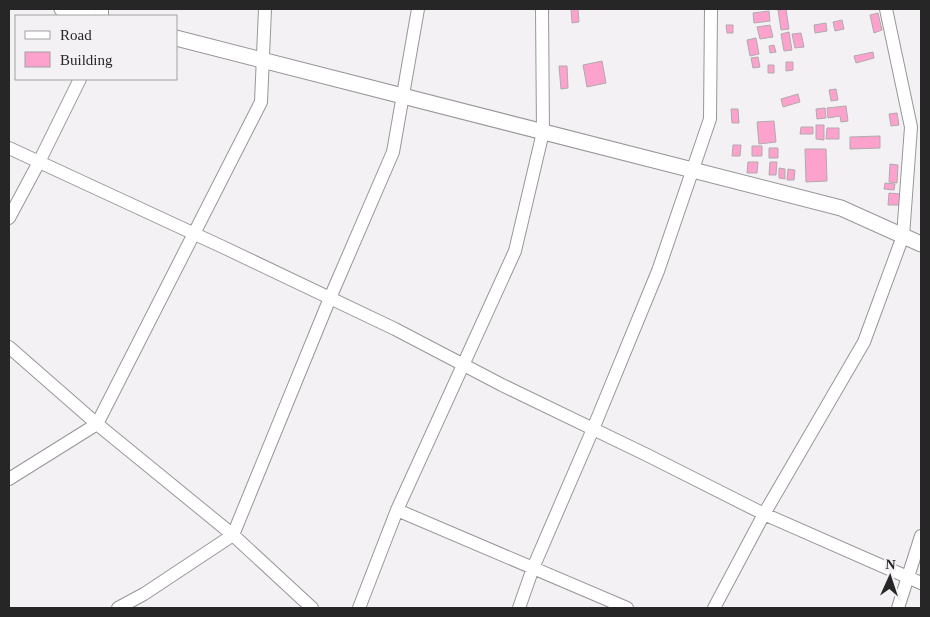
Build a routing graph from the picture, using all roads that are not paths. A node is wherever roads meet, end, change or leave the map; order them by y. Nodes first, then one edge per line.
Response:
1 (62, 9) edge
2 (265, 9) edge
3 (418, 9) edge
4 (542, 9) edge
5 (712, 9) edge
6 (886, 9) edge
7 (87, 15) edge
8 (178, 39) edge
9 (264, 61) junction
10 (80, 80) edge
11 (402, 96) junction
12 (543, 132) junction
13 (9, 148) edge
14 (39, 162) junction
15 (692, 170) junction
16 (9, 218) edge
17 (194, 234) junction
18 (903, 236) junction
19 (921, 244) edge
20 (330, 298) junction
21 (9, 347) edge
22 (462, 364) junction
23 (97, 424) junction
24 (593, 429) junction
25 (9, 479) edge
26 (396, 510) junction
27 (764, 514) junction
28 (233, 535) junction
29 (921, 536) edge
30 (533, 568) junction
31 (908, 577) junction
32 (921, 583) edge
33 (118, 608) edge
34 (312, 608) edge
35 (358, 608) edge
36 (518, 608) edge
37 (627, 608) edge
38 (714, 608) edge
39 (898, 608) edge

1 - 7 street
2 - 9 street
3 - 11 street
4 - 12 street
5 - 15 street
6 - 18 street
8 - 9 street
9 - 11 street
9 - 17 street
10 - 14 street
11 - 12 street
11 - 20 street
12 - 15 street
12 - 22 street
13 - 14 street
14 - 16 street
14 - 17 street
15 - 18 street
15 - 24 street
17 - 20 street
17 - 23 street
18 - 19 street
18 - 27 street
20 - 22 street
20 - 28 street
21 - 23 street
22 - 24 street
22 - 26 street
23 - 25 street
23 - 28 street
24 - 27 street
24 - 30 street
26 - 30 street
26 - 35 street
27 - 31 street
27 - 38 street
28 - 33 street
28 - 34 street
29 - 31 street
30 - 36 street
30 - 37 street
31 - 32 street
31 - 39 street

